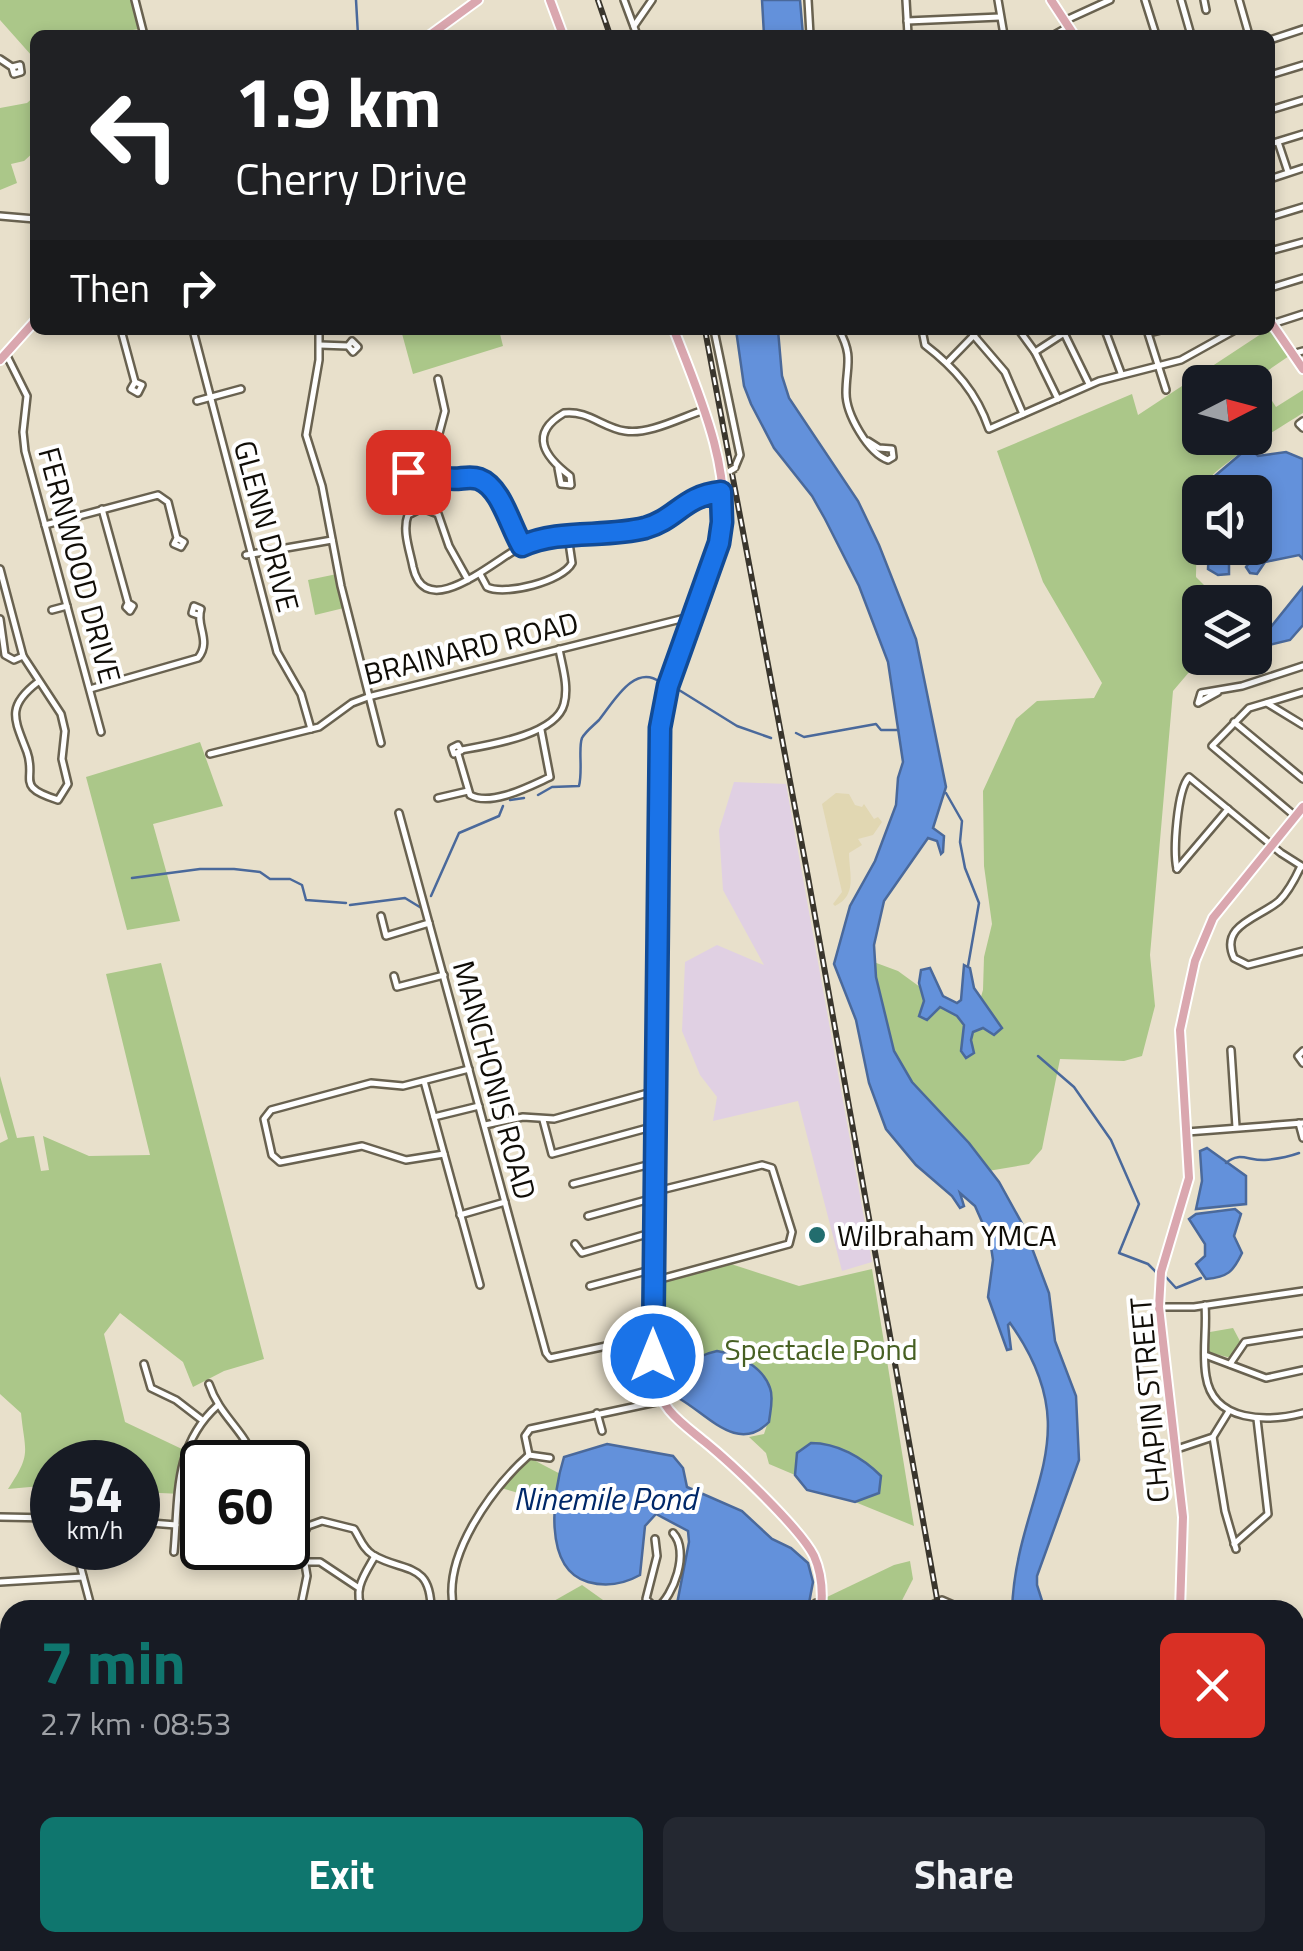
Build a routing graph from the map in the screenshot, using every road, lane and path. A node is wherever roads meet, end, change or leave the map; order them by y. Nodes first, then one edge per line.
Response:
1 (135, 0) edge
2 (478, 0) edge
3 (550, 0) edge
4 (624, 0) edge
5 (652, 0) edge
6 (808, 0) edge
7 (906, 0) edge
8 (998, 0) edge
9 (1051, 0) edge
10 (1110, 0) edge
11 (1145, 0) edge
12 (1180, 0) edge
13 (1204, 0) edge
14 (1239, 0) edge
15 (1206, 10) dead end
16 (1000, 17) junction
17 (907, 21) junction
18 (634, 26) junction
19 (1069, 28) edge
20 (143, 30) edge
21 (437, 30) edge
22 (561, 30) edge
23 (635, 30) edge
24 (810, 30) edge
25 (908, 30) edge
26 (1003, 30) edge
27 (1154, 30) edge
28 (1190, 30) edge
29 (1247, 30) edge
30 (1303, 30) edge
31 (1275, 38) edge
32 (0, 58) edge
33 (1303, 65) edge
34 (12, 67) dead end
35 (1275, 74) edge
36 (1303, 100) edge
37 (1275, 108) edge
38 (1303, 134) edge
39 (1278, 142) junction
40 (1275, 143) edge
41 (1303, 168) edge
42 (1288, 172) junction
43 (1275, 177) edge
44 (1303, 207) edge
45 (1275, 215) edge
46 (0, 216) edge
47 (30, 219) edge
48 (1303, 242) edge
49 (1275, 250) edge
50 (1303, 278) edge
51 (1275, 286) edge
52 (1303, 314) edge
53 (1275, 322) edge
54 (30, 327) edge
55 (1275, 329) edge
56 (122, 335) edge
57 (194, 335) edge
58 (319, 335) edge
59 (676, 335) edge
60 (715, 335) edge
61 (841, 335) edge
62 (922, 335) edge
63 (971, 335) edge
64 (976, 335) edge
65 (1023, 335) edge
66 (1062, 335) edge
67 (1068, 335) edge
68 (1107, 335) edge
69 (1149, 335) edge
70 (1226, 335) edge
71 (320, 346) junction
72 (348, 346) dead end
73 (1303, 350) edge
74 (1035, 352) junction
75 (1292, 354) junction
76 (3, 357) edge
77 (947, 362) junction
78 (1159, 366) junction
79 (1303, 370) edge
80 (1121, 374) junction
81 (438, 379) dead end
82 (135, 382) dead end
83 (1090, 385) junction
84 (241, 389) dead end
85 (1166, 390) dead end
86 (210, 397) junction
87 (1058, 399) junction
88 (197, 401) dead end
89 (704, 410) junction
90 (1024, 415) junction
91 (868, 442) junction
92 (558, 468) dead end
93 (430, 471) junction
94 (719, 475) junction
95 (721, 492) junction
96 (102, 509) junction
97 (412, 511) junction
98 (45, 526) junction
99 (568, 536) junction
100 (178, 538) dead end
101 (332, 540) junction
102 (522, 546) junction
103 (248, 555) junction
104 (0, 568) edge
105 (480, 574) junction
106 (468, 580) junction
107 (128, 604) dead end
108 (67, 606) junction
109 (52, 610) dead end
110 (198, 615) dead end
111 (693, 616) junction
112 (0, 619) edge
113 (559, 648) junction
114 (23, 656) junction
115 (1303, 666) edge
116 (38, 682) junction
117 (90, 688) junction
118 (1218, 692) dead end
119 (1303, 692) edge
120 (368, 697) junction
121 (1267, 703) junction
122 (1234, 722) junction
123 (1303, 725) edge
124 (311, 729) junction
125 (541, 730) junction
126 (102, 732) dead end
127 (381, 743) dead end
128 (210, 754) dead end
129 (1303, 779) edge
130 (468, 792) junction
131 (438, 798) dead end
132 (1303, 808) edge
133 (1228, 809) junction
134 (399, 813) dead end
135 (1295, 816) junction
136 (1271, 845) junction
137 (1302, 866) edge
138 (380, 916) dead end
139 (429, 923) junction
140 (1303, 951) edge
141 (444, 975) junction
142 (394, 976) dead end
143 (1231, 1050) dead end
144 (1303, 1051) edge
145 (1303, 1063) edge
146 (469, 1068) junction
147 (424, 1081) junction
148 (656, 1092) junction
149 (480, 1106) junction
150 (434, 1117) junction
151 (543, 1120) junction
152 (1301, 1123) edge
153 (484, 1125) junction
154 (655, 1126) junction
155 (1236, 1127) junction
156 (1187, 1132) junction
157 (1303, 1138) edge
158 (444, 1154) junction
159 (654, 1163) junction
160 (573, 1184) dead end
161 (654, 1196) junction
162 (505, 1202) junction
163 (460, 1214) junction
164 (588, 1216) dead end
165 (654, 1232) junction
166 (575, 1244) dead end
167 (654, 1269) junction
168 (654, 1280) junction
169 (480, 1285) dead end
170 (590, 1286) dead end
171 (1303, 1292) edge
172 (1204, 1305) junction
173 (1159, 1307) junction
174 (1303, 1333) edge
175 (653, 1336) junction
176 (1205, 1355) junction
177 (144, 1364) dead end
178 (1230, 1364) junction
179 (1303, 1370) edge
180 (209, 1384) dead end
181 (661, 1400) junction
182 (218, 1406) junction
183 (1230, 1410) junction
184 (598, 1413) junction
185 (1303, 1413) edge
186 (1257, 1419) junction
187 (203, 1421) junction
188 (602, 1431) dead end
189 (1213, 1437) junction
190 (245, 1440) edge
191 (1174, 1450) junction
192 (530, 1456) junction
193 (550, 1458) dead end
194 (0, 1518) edge
195 (30, 1518) edge
196 (160, 1524) edge
197 (176, 1525) junction
198 (310, 1525) edge
199 (673, 1533) dead end
200 (655, 1539) dead end
201 (174, 1552) dead end
202 (375, 1556) junction
203 (310, 1562) edge
204 (81, 1570) edge
205 (306, 1570) edge
206 (83, 1577) junction
207 (0, 1582) edge
208 (359, 1588) junction
209 (89, 1600) edge
210 (302, 1600) edge
211 (358, 1600) edge
212 (430, 1600) edge
213 (453, 1600) edge
214 (648, 1600) edge
215 (666, 1600) edge
216 (819, 1600) edge
217 (1180, 1600) edge

1 - 20 street
2 - 21 main road
3 - 22 main road
4 - 18 street
5 - 18 street
6 - 24 street
7 - 17 street
8 - 16 street
9 - 19 main road
10 - 19 street
11 - 27 street
12 - 28 street
13 - 15 street
14 - 29 street
16 - 17 street
16 - 26 street
17 - 25 street
18 - 23 street
30 - 31 street
32 - 34 street
33 - 35 street
36 - 37 street
38 - 39 street
39 - 40 street
39 - 42 street
41 - 42 street
42 - 43 street
44 - 45 street
46 - 47 street
48 - 49 street
50 - 51 street
52 - 53 street
54 - 76 main road
55 - 75 main road
56 - 82 street
57 - 86 street, GLENN DRIVE
58 - 71 street
59 - 89 main road
60 - 94 street
61 - 91 street
62 - 77 street
63 - 77 street
64 - 90 street
65 - 74 street
66 - 74 street
67 - 83 street
68 - 80 street
69 - 78 street
70 - 78 street
71 - 72 street
71 - 101 street
73 - 75 street
74 - 87 street
75 - 79 main road
76 - 98 street, FERNWOOD DRIVE
77 - 90 street
78 - 80 street
78 - 85 street
80 - 83 street
81 - 93 street
83 - 87 street
84 - 86 street
86 - 88 street
86 - 103 street, GLENN DRIVE
87 - 90 street
89 - 92 street
89 - 94 main road
91 - 91 street
93 - 97 street
93 - 102 street
94 - 95 main road
95 - 99 street
95 - 111 main road
96 - 98 street
96 - 100 street
96 - 107 street
97 - 106 street
97 - 106 street
98 - 108 street, FERNWOOD DRIVE
99 - 102 street
99 - 105 street
101 - 103 street
101 - 120 street
102 - 105 street
103 - 124 street, GLENN DRIVE
104 - 114 street
105 - 106 street
108 - 109 street
108 - 117 street, FERNWOOD DRIVE
110 - 117 street
111 - 113 street, BRAINARD ROAD
111 - 148 main road
112 - 114 street
113 - 120 street, BRAINARD ROAD
113 - 125 street
114 - 116 street
115 - 118 street
116 - 116 street
117 - 126 street, FERNWOOD DRIVE
119 - 121 street
120 - 124 street, BRAINARD ROAD
120 - 127 street
121 - 122 street
121 - 123 street
122 - 129 street
122 - 135 street
124 - 128 street, BRAINARD ROAD
125 - 130 street
125 - 130 street
130 - 131 street
132 - 135 main road, CHAPIN STREET
133 - 133 street
133 - 136 street
134 - 139 street, MANCHONIS ROAD
135 - 136 main road, CHAPIN STREET
136 - 137 street
136 - 156 main road, CHAPIN STREET
137 - 140 street
138 - 139 street
139 - 141 street, MANCHONIS ROAD
141 - 142 street
141 - 146 street, MANCHONIS ROAD
143 - 155 street
144 - 145 street
146 - 147 street
146 - 149 street, MANCHONIS ROAD
147 - 150 street
147 - 158 street
148 - 151 street
148 - 154 main road
149 - 150 street
149 - 153 street, MANCHONIS ROAD
150 - 158 street
151 - 153 street
151 - 154 street
152 - 155 street
152 - 157 street
153 - 162 street, MANCHONIS ROAD
154 - 159 main road
155 - 156 street
156 - 173 main road, CHAPIN STREET
158 - 163 street
159 - 160 street
159 - 161 main road
161 - 164 street
161 - 165 main road
161 - 168 street
162 - 163 street
162 - 175 street, MANCHONIS ROAD
163 - 169 street
165 - 166 street
165 - 167 main road
167 - 168 main road
167 - 170 street
168 - 175 main road
171 - 172 street
172 - 173 street
172 - 176 street
173 - 191 main road, CHAPIN STREET
174 - 178 street
175 - 181 main road
176 - 178 street
176 - 183 street
177 - 187 street
178 - 179 street
180 - 182 street
181 - 184 street
181 - 216 main road
182 - 187 street
182 - 190 street
183 - 186 street
183 - 189 street
184 - 188 street
184 - 192 street
185 - 186 street
186 - 189 street
187 - 197 street
189 - 191 street
191 - 217 main road, CHAPIN STREET
192 - 193 street
192 - 213 street
194 - 195 street
196 - 197 street
197 - 201 street
198 - 202 street
199 - 215 street
200 - 214 street
202 - 208 street
202 - 212 street
203 - 208 street
204 - 206 street
205 - 210 street
206 - 207 street
206 - 209 street
208 - 211 street

